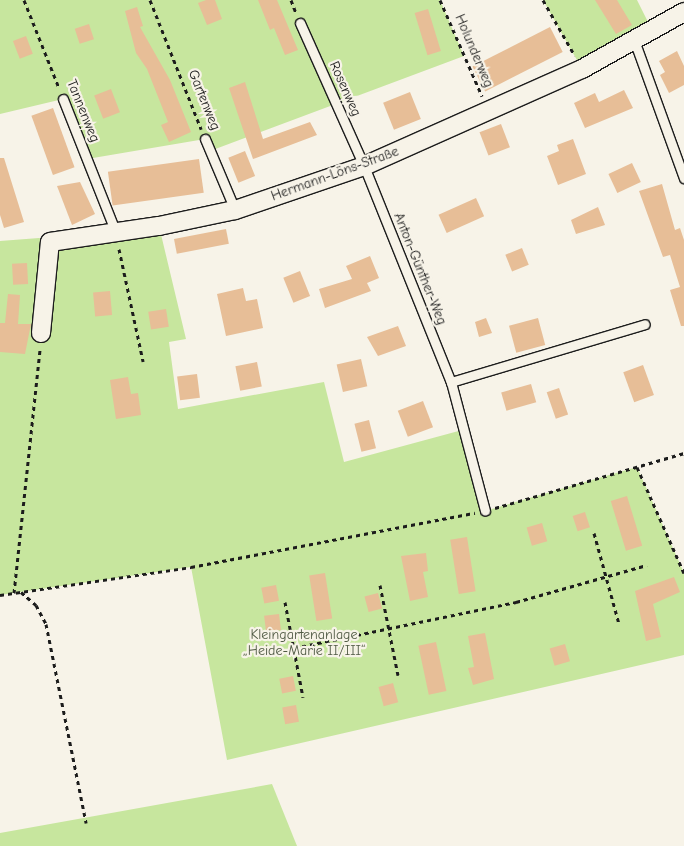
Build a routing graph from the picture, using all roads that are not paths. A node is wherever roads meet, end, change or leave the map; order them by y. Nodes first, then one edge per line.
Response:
1 (684, 12) edge
2 (300, 23) dead end
3 (634, 40) junction
4 (63, 99) road end
5 (205, 139) road end
6 (364, 166) junction
7 (684, 178) edge
8 (235, 210) junction
9 (116, 233) junction
10 (645, 324) dead end
11 (41, 333) road end
12 (451, 382) junction
13 (485, 511) road end

1 - 3 street, Hermann-Löns-Straße
2 - 6 lane, Rosenweg
3 - 6 street, Hermann-Löns-Straße
3 - 7 lane
4 - 9 lane, Tannenweg
5 - 8 lane, Gartenweg
6 - 8 street, Hermann-Löns-Straße
6 - 12 lane, Anton-Günther-Weg
8 - 9 street, Hermann-Löns-Straße
9 - 11 street, Hermann-Löns-Straße
10 - 12 lane
12 - 13 lane, Anton-Günther-Weg

